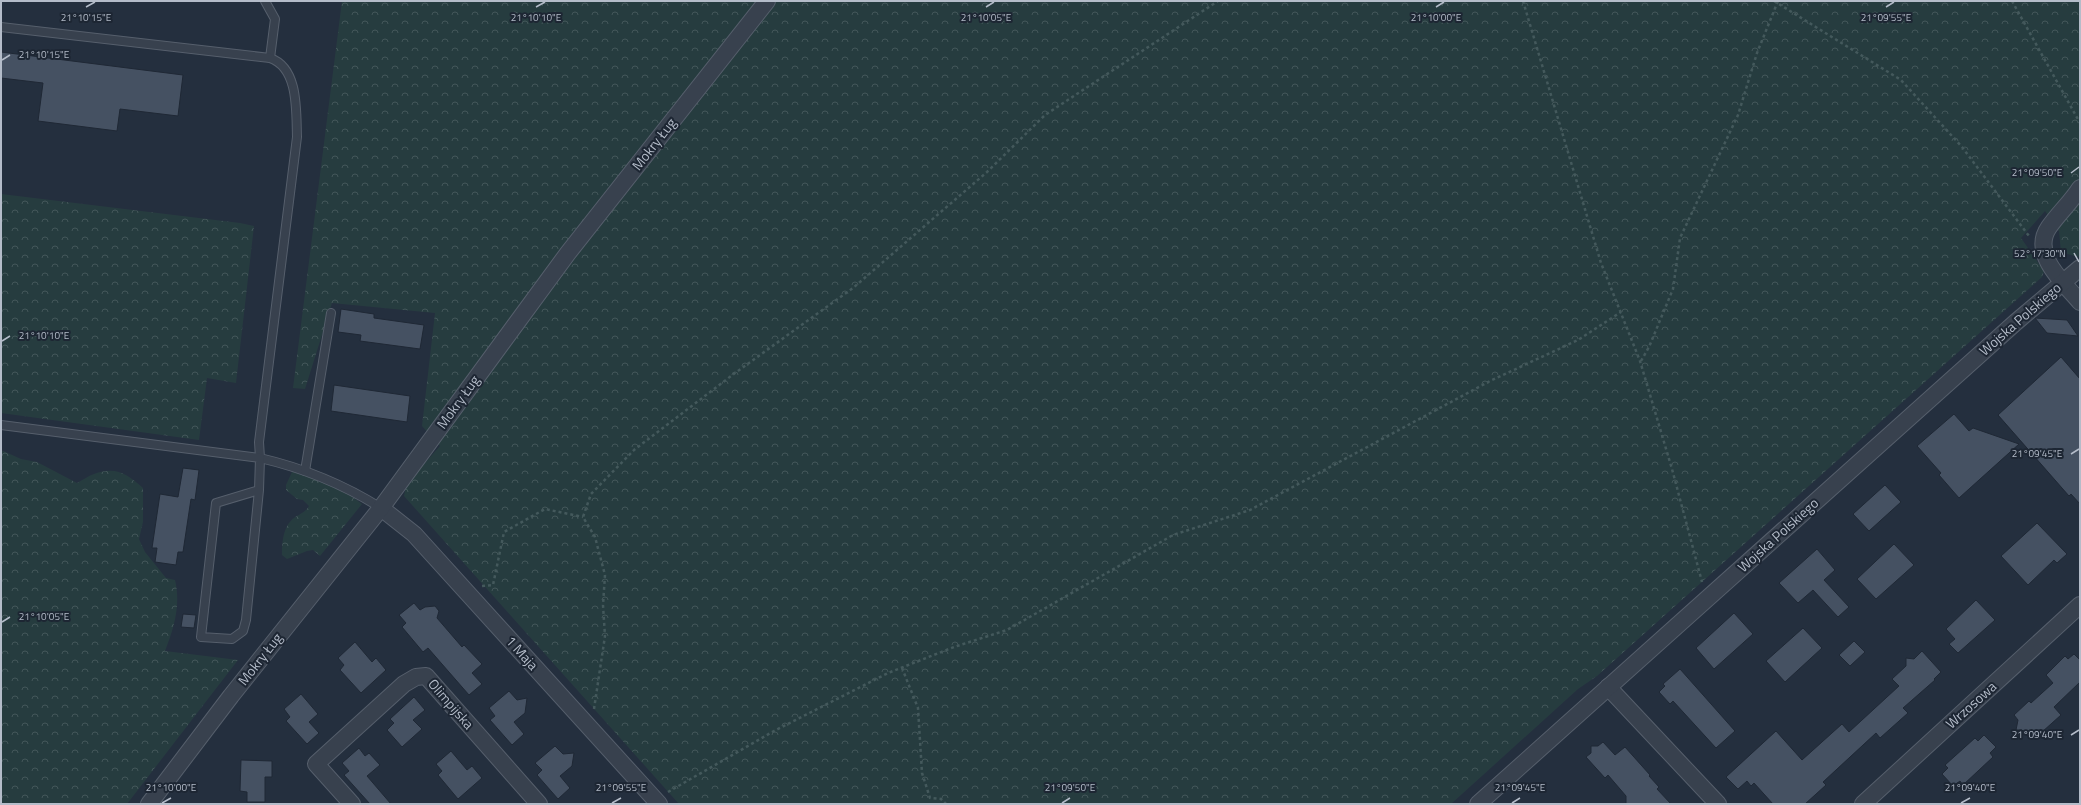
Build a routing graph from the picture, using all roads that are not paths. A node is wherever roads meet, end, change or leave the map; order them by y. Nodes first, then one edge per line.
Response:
1 (265, 1) edge
2 (768, 1) edge
3 (1, 27) edge
4 (270, 58) junction
5 (2080, 188) edge
6 (2080, 268) edge
7 (2063, 282) junction
8 (2080, 302) edge
9 (331, 313) dead end
10 (1, 425) edge
11 (260, 458) junction
12 (305, 471) junction
13 (259, 490) junction
14 (381, 508) junction
15 (2080, 605) edge
16 (1608, 687) junction
17 (662, 799) edge
18 (149, 804) edge
19 (352, 804) edge
20 (539, 804) edge
21 (1478, 804) edge
22 (1718, 804) edge
23 (1862, 804) edge

1 - 4 lane
2 - 14 street, Mokry Ług
3 - 4 lane
4 - 11 lane
5 - 7 street
6 - 7 street, Wojska Polskiego
7 - 8 street
7 - 16 street, Wojska Polskiego
9 - 12 lane
10 - 11 lane
11 - 12 lane
11 - 13 lane
12 - 14 lane
13 - 13 lane
14 - 17 street, 1 Maja
14 - 18 street, Mokry Ług
15 - 23 street, Wrzosowa
16 - 21 street, Wojska Polskiego
16 - 22 street
19 - 20 street, Olimpijska

